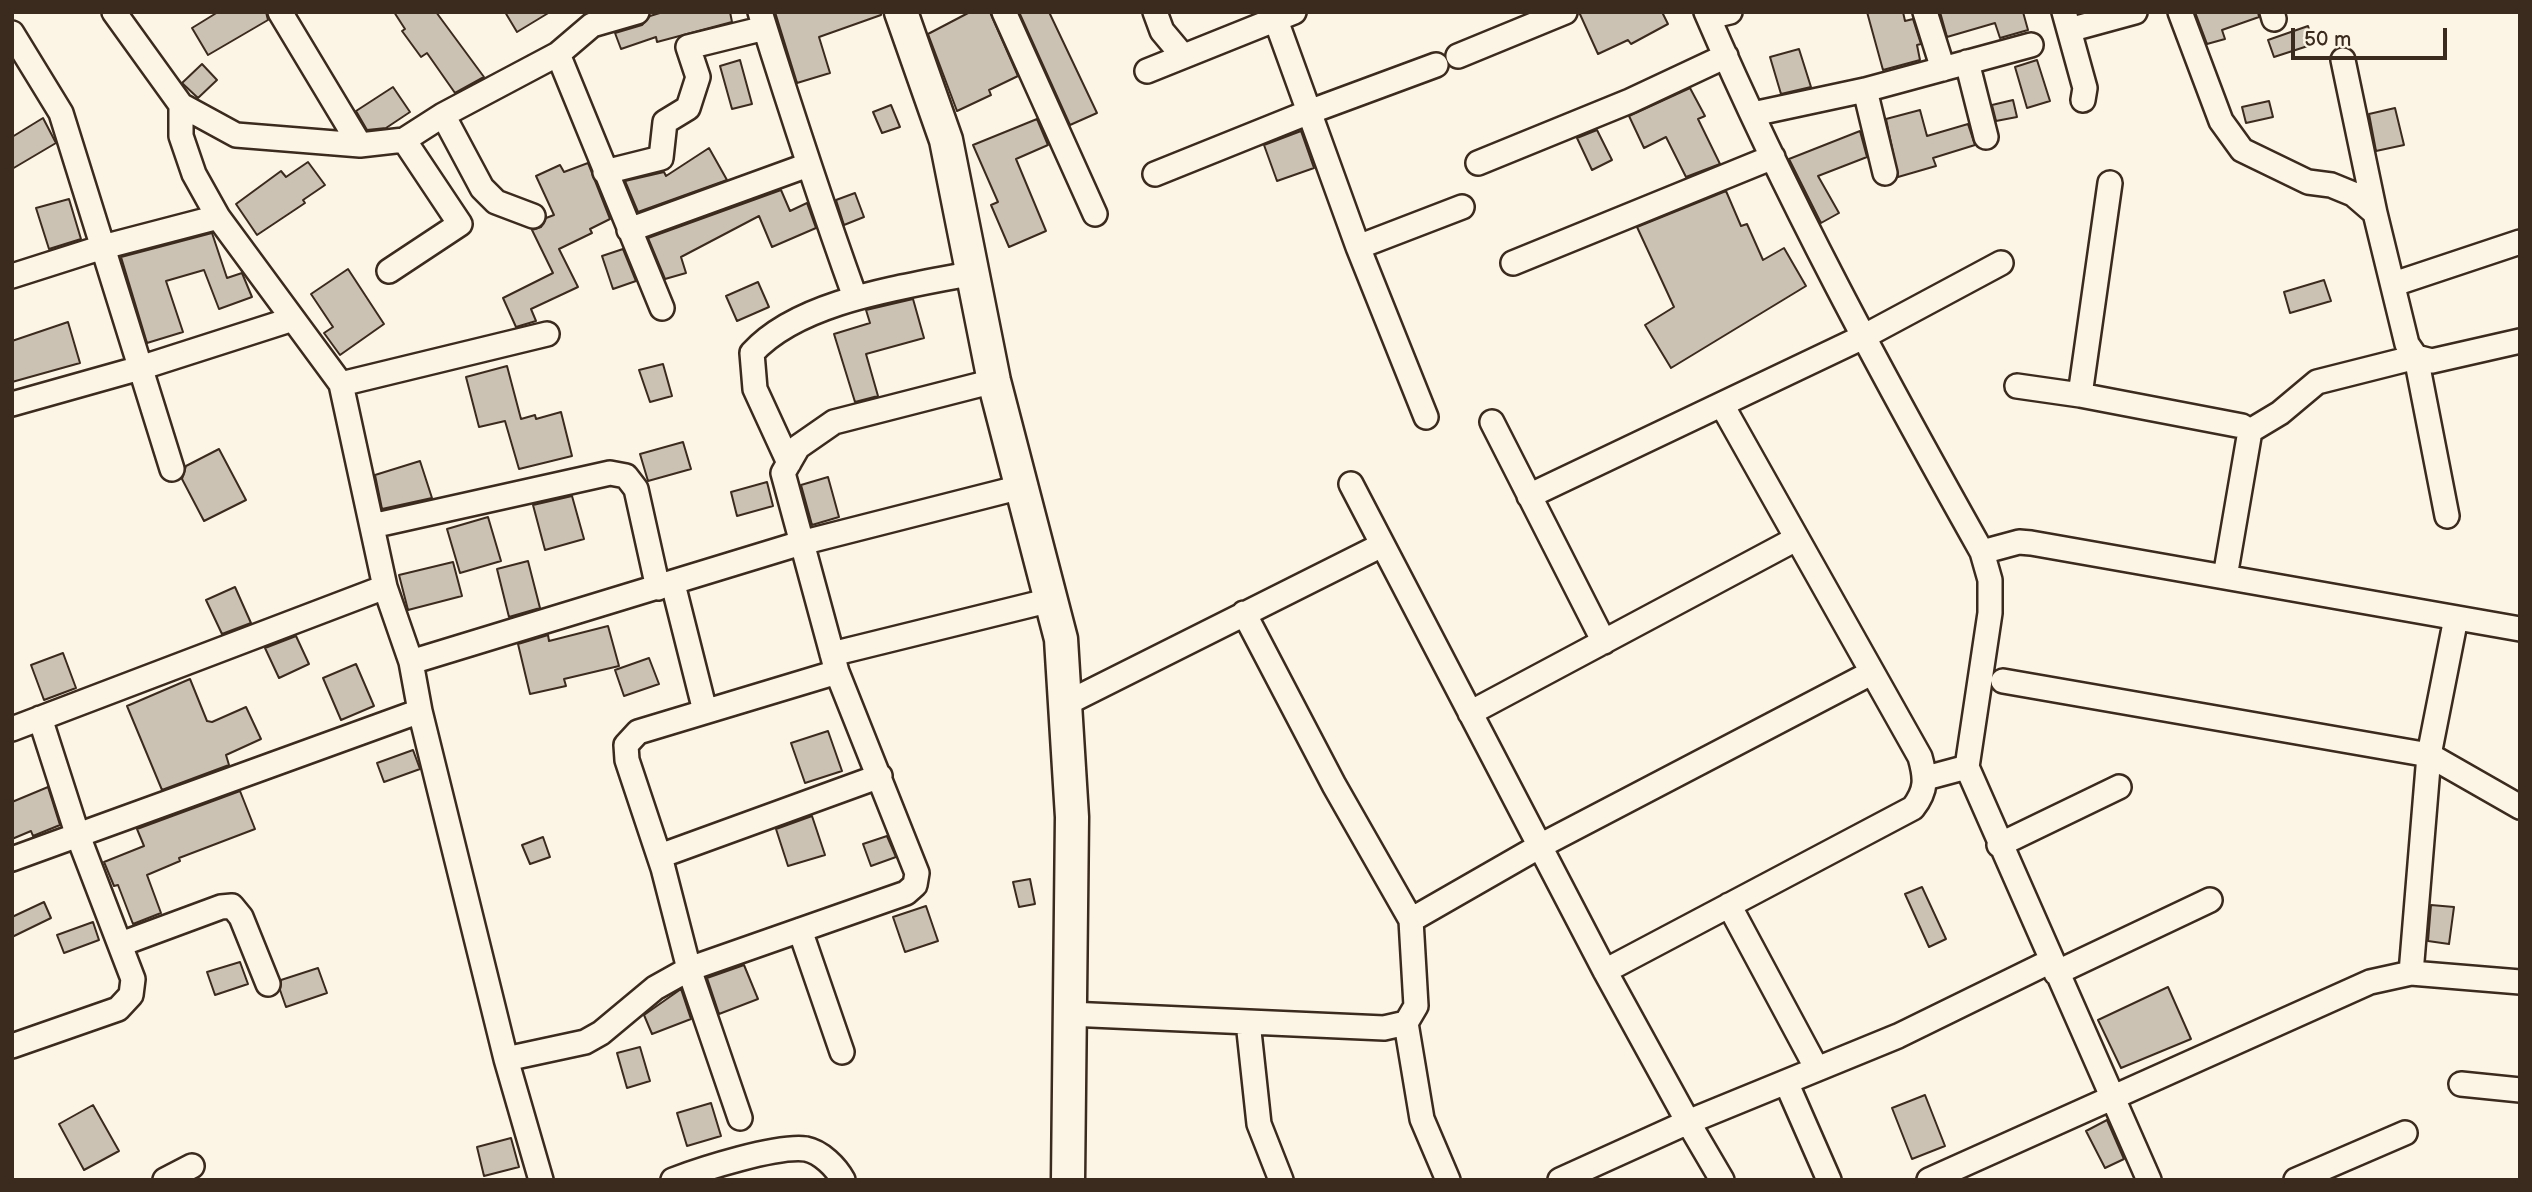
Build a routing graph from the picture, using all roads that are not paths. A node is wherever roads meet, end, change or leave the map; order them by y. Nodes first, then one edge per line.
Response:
1 (114, 12) edge
2 (280, 12) edge
3 (637, 12) edge
4 (901, 12) edge
5 (1004, 12) edge
6 (1155, 12) edge
7 (1565, 12) edge
8 (1924, 12) edge
9 (2135, 12) edge
10 (2180, 12) edge
11 (1715, 14) edge
12 (1281, 15) edge
13 (585, 16) edge
14 (763, 20) edge
15 (2066, 21) edge
16 (12, 33) edge
17 (2031, 45) dead end
18 (558, 54) junction
19 (1726, 55) junction
20 (1183, 56) junction
21 (1458, 56) dead end
22 (2343, 60) dead end
23 (1967, 62) junction
24 (1436, 65) dead end
25 (1943, 69) junction
26 (1147, 71) dead end
27 (1865, 90) junction
28 (2083, 100) dead end
29 (181, 105) junction
30 (1308, 111) junction
31 (1753, 114) junction
32 (443, 115) junction
33 (1986, 137) dead end
34 (404, 140) junction
35 (360, 145) junction
36 (1773, 157) junction
37 (1478, 163) dead end
38 (808, 165) junction
39 (605, 172) junction
40 (1885, 173) dead end
41 (1155, 174) dead end
42 (2110, 183) dead end
43 (1462, 208) dead end
44 (2375, 213) junction
45 (1095, 214) dead end
46 (533, 216) dead end
47 (218, 217) junction
48 (629, 230) junction
49 (2520, 242) edge
50 (103, 247) junction
51 (1358, 247) junction
52 (2001, 263) dead end
53 (1513, 264) dead end
54 (389, 271) dead end
55 (974, 273) junction
56 (12, 276) edge
57 (2394, 284) junction
58 (855, 297) junction
59 (662, 308) dead end
60 (293, 319) junction
61 (547, 334) dead end
62 (1863, 337) junction
63 (2520, 341) edge
64 (2416, 357) junction
65 (140, 368) junction
66 (994, 381) junction
67 (341, 384) junction
68 (2017, 386) dead end
69 (2080, 395) junction
70 (12, 404) edge
71 (1722, 405) junction
72 (1426, 417) dead end
73 (1492, 422) dead end
74 (2250, 431) junction
75 (789, 463) junction
76 (172, 469) dead end
77 (1351, 484) dead end
78 (1021, 487) junction
79 (1529, 496) junction
80 (2447, 516) dead end
81 (372, 526) junction
82 (1794, 540) junction
83 (801, 543) junction
84 (1382, 545) junction
85 (1982, 552) junction
86 (2225, 577) junction
87 (666, 586) junction
88 (385, 587) junction
89 (1051, 600) junction
90 (1244, 613) junction
91 (2456, 618) junction
92 (2520, 629) edge
93 (1604, 642) junction
94 (411, 662) junction
95 (834, 663) junction
96 (1871, 673) junction
97 (2003, 681) dead end
98 (1065, 704) junction
99 (420, 711) junction
100 (705, 711) junction
101 (1470, 713) junction
102 (40, 718) junction
103 (12, 729) edge
104 (2429, 755) junction
105 (1967, 767) junction
106 (880, 776) junction
107 (1926, 778) junction
108 (2119, 787) dead end
109 (2520, 807) edge
110 (77, 833) junction
111 (1999, 845) junction
112 (1540, 846) junction
113 (660, 856) junction
114 (12, 859) edge
115 (2210, 900) dead end
116 (1729, 905) junction
117 (1411, 920) junction
118 (800, 930) junction
119 (121, 944) junction
120 (2054, 967) junction
121 (689, 969) junction
122 (1605, 971) junction
123 (2411, 973) junction
124 (2520, 982) edge
125 (268, 984) dead end
126 (1069, 1014) junction
127 (1248, 1022) junction
128 (1406, 1023) junction
129 (12, 1046) edge
130 (842, 1052) dead end
131 (506, 1059) junction
132 (1817, 1069) junction
133 (1786, 1082) junction
134 (2461, 1084) dead end
135 (2520, 1090) edge
136 (2115, 1098) junction
137 (740, 1118) dead end
138 (1688, 1122) junction
139 (2405, 1133) dead end
140 (192, 1166) dead end
141 (165, 1180) edge
142 (541, 1180) edge
143 (673, 1180) edge
144 (843, 1180) edge
145 (1068, 1180) edge
146 (1280, 1180) edge
147 (1448, 1180) edge
148 (1560, 1180) edge
149 (1722, 1180) edge
150 (1829, 1180) edge
151 (1929, 1180) edge
152 (2149, 1180) edge
153 (2296, 1180) edge

1 - 29 street
2 - 35 street
3 - 13 street
4 - 55 street
5 - 45 street
6 - 20 street
7 - 21 street
8 - 25 street
9 - 15 street
10 - 44 street
11 - 19 street
12 - 20 street
12 - 30 street
13 - 18 street
14 - 38 street
14 - 39 street
15 - 28 street
16 - 50 street
17 - 23 street
18 - 32 street
18 - 39 street
19 - 31 street
19 - 37 street
20 - 26 street
22 - 44 street
23 - 25 street
23 - 33 street
24 - 30 street
25 - 27 street
27 - 31 street
27 - 40 street
29 - 35 street
29 - 47 street
30 - 41 street
30 - 51 street
31 - 36 street
32 - 34 street
32 - 46 street
34 - 35 street
34 - 54 street
36 - 53 street
36 - 62 street
38 - 48 street
38 - 58 street
39 - 48 street
42 - 69 street
43 - 51 street
44 - 57 street
47 - 50 street
47 - 60 street
48 - 59 street
49 - 57 street
50 - 56 street
50 - 65 street
51 - 72 street
52 - 62 street
55 - 58 street
55 - 66 street
57 - 64 street
58 - 75 street
60 - 65 street
60 - 67 street
61 - 67 street
62 - 71 street
62 - 85 street
63 - 64 street
64 - 74 street
64 - 80 street
65 - 70 street
65 - 76 street
66 - 75 street
66 - 78 street
67 - 81 street
68 - 69 street
69 - 74 street
71 - 79 street
71 - 82 street
73 - 79 street
74 - 86 street
75 - 83 street
77 - 84 street
78 - 83 street
78 - 89 street
79 - 93 street
81 - 87 street
81 - 88 street
82 - 93 street
82 - 96 street
83 - 87 street
83 - 95 street
84 - 90 street
84 - 101 street
85 - 86 street
85 - 105 street
86 - 91 street
87 - 94 street
87 - 100 street
88 - 94 street
88 - 102 street
89 - 95 street
89 - 98 street
90 - 98 street
90 - 117 street
91 - 92 street
91 - 104 street
93 - 101 street
94 - 99 street
95 - 100 street
95 - 106 street
96 - 107 street
96 - 112 street
97 - 104 street
98 - 126 street
99 - 110 street
99 - 131 street
100 - 113 street
101 - 112 street
102 - 103 street
102 - 110 street
104 - 109 street
104 - 123 street
105 - 107 street
105 - 111 street
106 - 113 street
106 - 118 street
107 - 116 street
108 - 111 street
110 - 114 street
110 - 119 street
111 - 120 street
112 - 117 street
112 - 122 street
113 - 121 street
115 - 120 street
116 - 122 street
116 - 132 street
117 - 128 street
118 - 121 street
118 - 130 street
119 - 125 street
119 - 129 street
120 - 132 street
120 - 136 street
121 - 131 street
121 - 137 street
122 - 138 street
123 - 124 street
123 - 136 street
126 - 127 street
126 - 145 street
127 - 128 street
127 - 146 street
128 - 147 street
131 - 142 street
132 - 133 street
133 - 138 street
133 - 150 street
134 - 135 street
136 - 151 street
136 - 152 street
138 - 148 street
138 - 149 street
139 - 153 street
140 - 141 street
143 - 144 street

